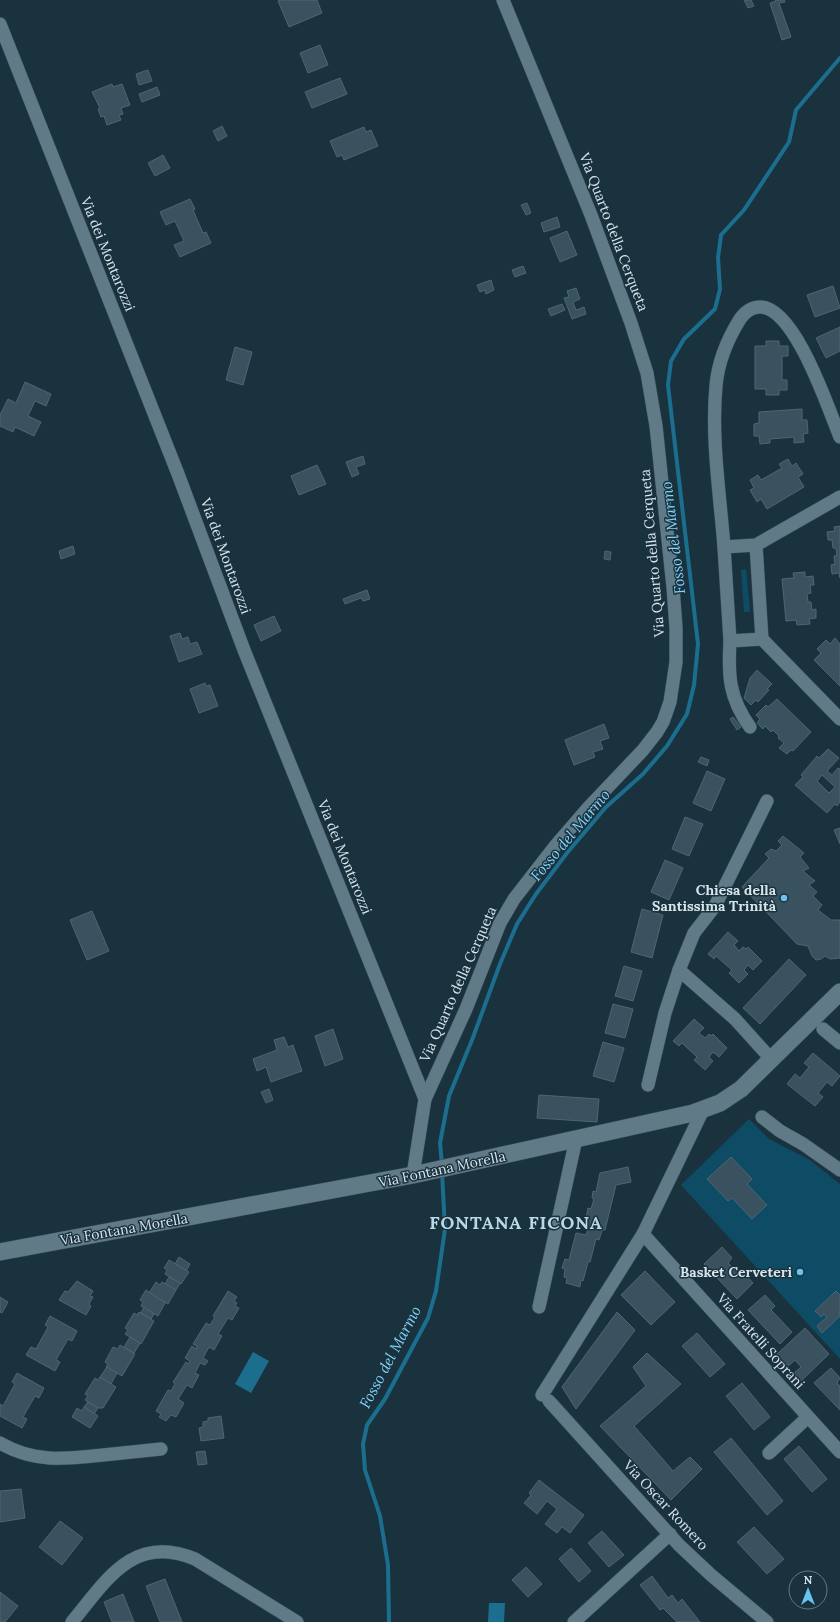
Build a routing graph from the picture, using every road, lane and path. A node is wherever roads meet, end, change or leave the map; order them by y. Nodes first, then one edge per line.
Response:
1 (503, 0) edge
2 (0, 24) edge
3 (840, 436) edge
4 (840, 497) edge
5 (756, 545) junction
6 (724, 547) junction
7 (762, 639) junction
8 (730, 641) junction
9 (840, 719) edge
10 (750, 727) dead end
11 (767, 801) dead end
12 (679, 970) junction
13 (840, 992) edge
14 (823, 1029) dead end
15 (840, 1043) edge
16 (772, 1060) junction
17 (648, 1085) dead end
18 (425, 1099) junction
19 (703, 1110) junction
20 (762, 1117) dead end
21 (576, 1140) junction
22 (840, 1170) edge
23 (420, 1174) junction
24 (643, 1234) junction
25 (0, 1252) edge
26 (539, 1307) dead end
27 (808, 1417) junction
28 (0, 1443) edge
29 (161, 1449) dead end
30 (769, 1452) dead end
31 (840, 1452) edge
32 (670, 1534) junction
33 (72, 1622) edge
34 (297, 1622) edge
35 (574, 1622) edge
36 (768, 1622) edge

1 - 18 street, Via Quarto della Cerqueta
2 - 18 street, Via dei Montarozzi
3 - 6 street
4 - 5 street
5 - 6 street
5 - 7 street
6 - 8 street
7 - 8 street
7 - 9 street
8 - 10 street
11 - 12 street
12 - 16 street
12 - 17 street
13 - 16 street, Via Fontana Morella
14 - 15 street
16 - 19 street, Via Fontana Morella
18 - 23 street, Via Quarto della Cerqueta
19 - 21 street, Via Fontana Morella
19 - 24 street
20 - 22 street
21 - 23 street, Via Fontana Morella
21 - 26 street
23 - 25 street, Via Fontana Morella
24 - 27 street, Via Fratelli Soprani
24 - 32 street, Via Oscar Romero
27 - 30 street
27 - 31 street, Via Fratelli Soprani
28 - 29 street
32 - 35 street
32 - 36 street, Via Oscar Romero
33 - 34 street

